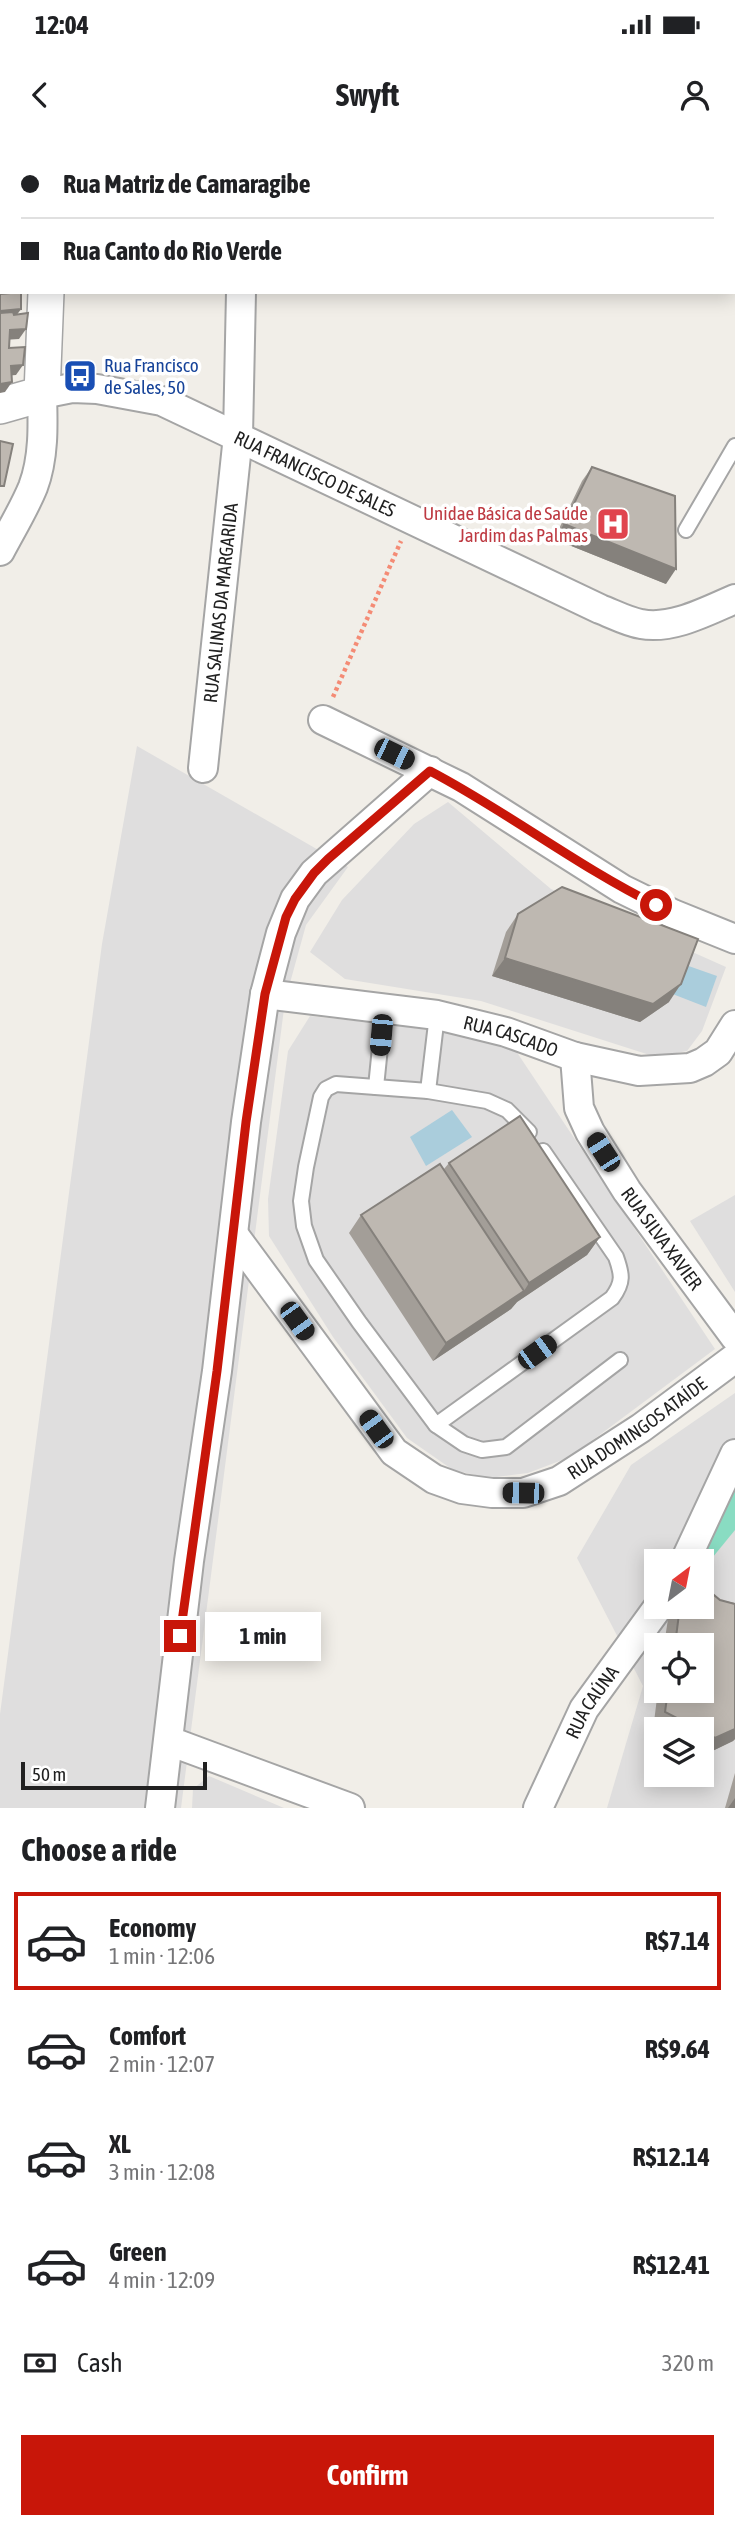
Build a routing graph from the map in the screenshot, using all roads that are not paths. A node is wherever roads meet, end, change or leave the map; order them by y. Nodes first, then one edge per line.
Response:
1 (46, 294) edge
2 (241, 294) edge
3 (42, 394) junction
4 (0, 406) edge
5 (238, 436) junction
6 (735, 446) edge
7 (686, 530) dead end
8 (0, 551) edge
9 (735, 599) edge
10 (323, 720) road end
11 (203, 768) dead end
12 (430, 771) junction
13 (735, 940) edge
14 (265, 994) junction
15 (384, 1008) junction
16 (437, 1015) junction
17 (735, 1025) edge
18 (575, 1057) junction
19 (376, 1087) junction
20 (428, 1091) junction
21 (234, 1235) junction
22 (735, 1337) edge
23 (735, 1358) edge
24 (620, 1360) dead end
25 (436, 1425) junction
26 (735, 1454) edge
27 (691, 1549) edge
28 (650, 1619) edge
29 (169, 1741) junction
30 (160, 1808) edge
31 (350, 1808) edge
32 (538, 1808) edge

1 - 3 street
2 - 5 street, RUA SALINAS DA MARGARIDA
3 - 4 street
3 - 5 street, RUA FRANCISCO DE SALES
3 - 8 street
5 - 9 street, RUA FRANCISCO DE SALES
5 - 11 street, RUA SALINAS DA MARGARIDA
6 - 7 lane
10 - 12 street
12 - 13 street
12 - 14 street
14 - 15 street, RUA CASCADO
14 - 21 street
15 - 16 street, RUA CASCADO
15 - 19 lane
16 - 18 street, RUA CASCADO
16 - 20 lane
17 - 18 street, RUA CASCADO
18 - 22 street, RUA SILVA XAVIER
19 - 20 lane
19 - 25 lane
20 - 25 lane
21 - 23 street, RUA DOMINGOS ATAÍDE
21 - 29 street
24 - 25 lane
26 - 27 street
28 - 32 street, RUA CAÚNA
29 - 30 street
29 - 31 street

